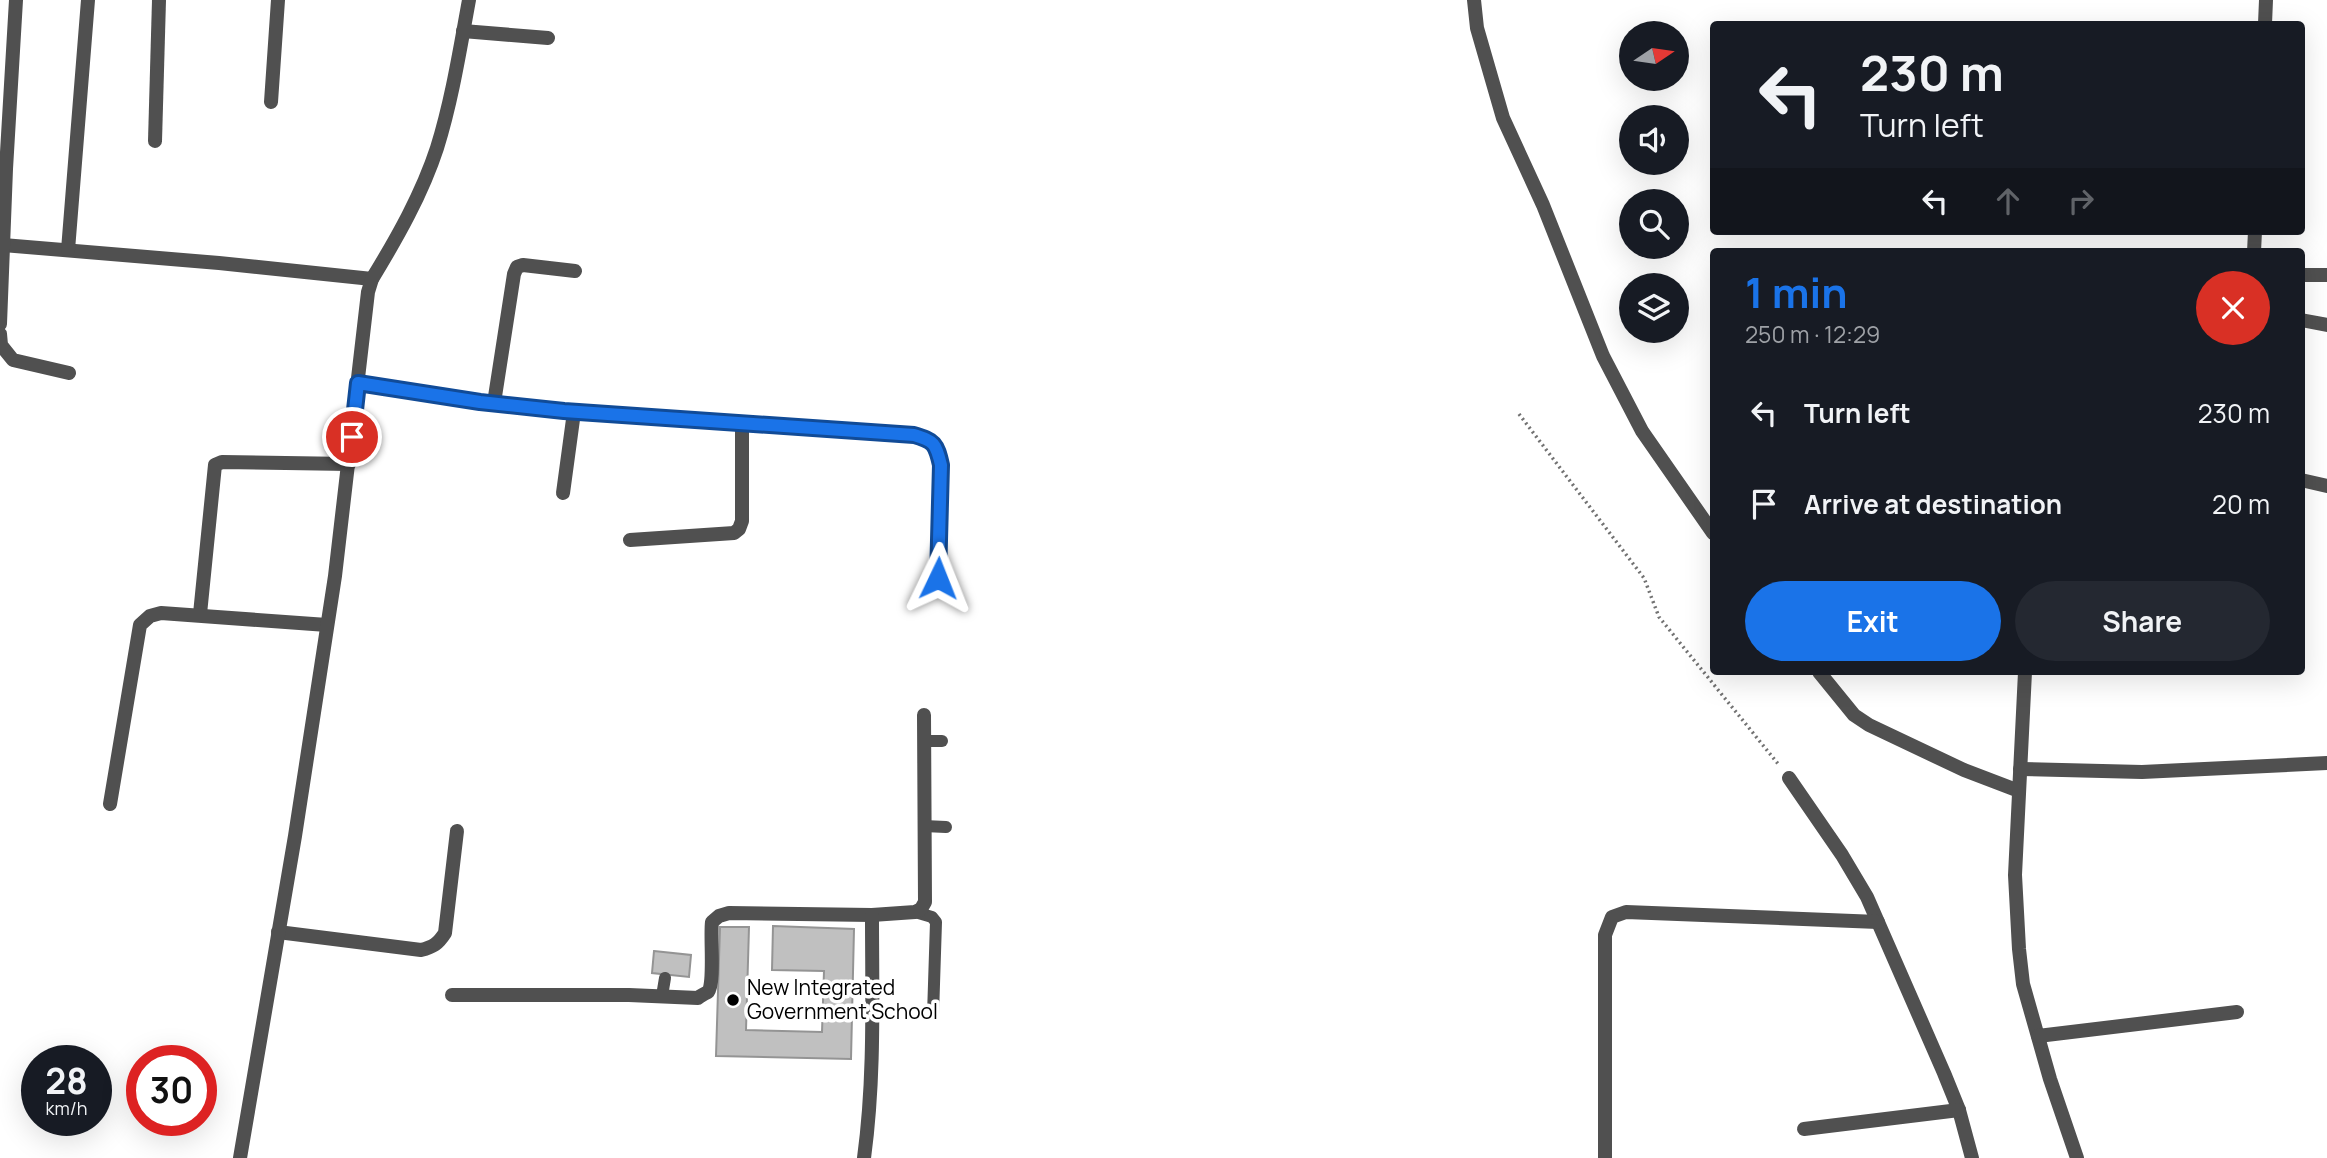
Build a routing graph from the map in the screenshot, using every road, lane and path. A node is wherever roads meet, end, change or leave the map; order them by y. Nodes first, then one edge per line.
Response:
1 (16, 0) edge
2 (88, 0) edge
3 (159, 0) edge
4 (278, 0) edge
5 (469, 0) edge
6 (1474, 0) edge
7 (2266, 0) edge
8 (2265, 21) edge
9 (463, 31) junction
10 (548, 38) dead end
11 (271, 102) dead end
12 (155, 141) dead end
13 (3, 245) junction
14 (68, 250) junction
15 (575, 271) dead end
16 (2305, 275) edge
17 (2327, 275) edge
18 (372, 279) junction
19 (1, 301) edge
20 (2305, 321) edge
21 (0, 324) edge
22 (2327, 325) edge
23 (0, 334) edge
24 (69, 373) dead end
25 (358, 383) junction
26 (495, 403) junction
27 (574, 412) junction
28 (1519, 415) dead end
29 (742, 422) junction
30 (349, 464) junction
31 (2305, 481) edge
32 (2327, 486) edge
33 (563, 493) dead end
34 (1710, 529) edge
35 (630, 540) dead end
36 (938, 578) dead end
37 (200, 614) junction
38 (327, 625) junction
39 (1821, 675) edge
40 (2025, 675) edge
41 (924, 715) dead end
42 (924, 741) junction
43 (942, 741) dead end
44 (2327, 763) edge
45 (2020, 769) junction
46 (1789, 778) joint
47 (2019, 791) junction
48 (110, 804) dead end
49 (924, 826) junction
50 (946, 827) dead end
51 (457, 831) dead end
52 (915, 912) junction
53 (872, 915) junction
54 (1878, 922) junction
55 (278, 932) junction
56 (664, 978) dead end
57 (452, 995) dead end
58 (662, 996) junction
59 (2237, 1012) dead end
60 (933, 1015) dead end
61 (2038, 1036) junction
62 (1959, 1110) junction
63 (1804, 1129) dead end
64 (240, 1158) edge
65 (863, 1158) edge
66 (1605, 1158) edge
67 (1972, 1158) edge
68 (2077, 1158) edge

1 - 13 street
2 - 14 street
3 - 12 street
4 - 11 street
5 - 9 street
6 - 34 street
7 - 8 street
9 - 10 street
9 - 18 street
13 - 14 street
13 - 19 street
14 - 18 street
15 - 26 street
16 - 17 street
18 - 25 street
19 - 21 street
20 - 22 street
23 - 24 street
25 - 26 street
25 - 30 street
26 - 27 street
27 - 29 street
27 - 33 street
28 - 46 path
29 - 35 street
29 - 36 street
30 - 37 street
30 - 38 street
31 - 32 street
37 - 38 street
37 - 48 street
38 - 55 street
39 - 47 street
40 - 45 street
41 - 42 street
42 - 43 lane
42 - 49 street
44 - 45 street
45 - 47 street
46 - 54 street
47 - 61 street
49 - 50 lane
49 - 52 street
51 - 55 street
52 - 53 street
52 - 60 lane
53 - 58 street
53 - 65 street
54 - 62 street
54 - 66 street
55 - 64 street
56 - 58 lane
57 - 58 street
59 - 61 street
61 - 68 street
62 - 63 street
62 - 67 street

